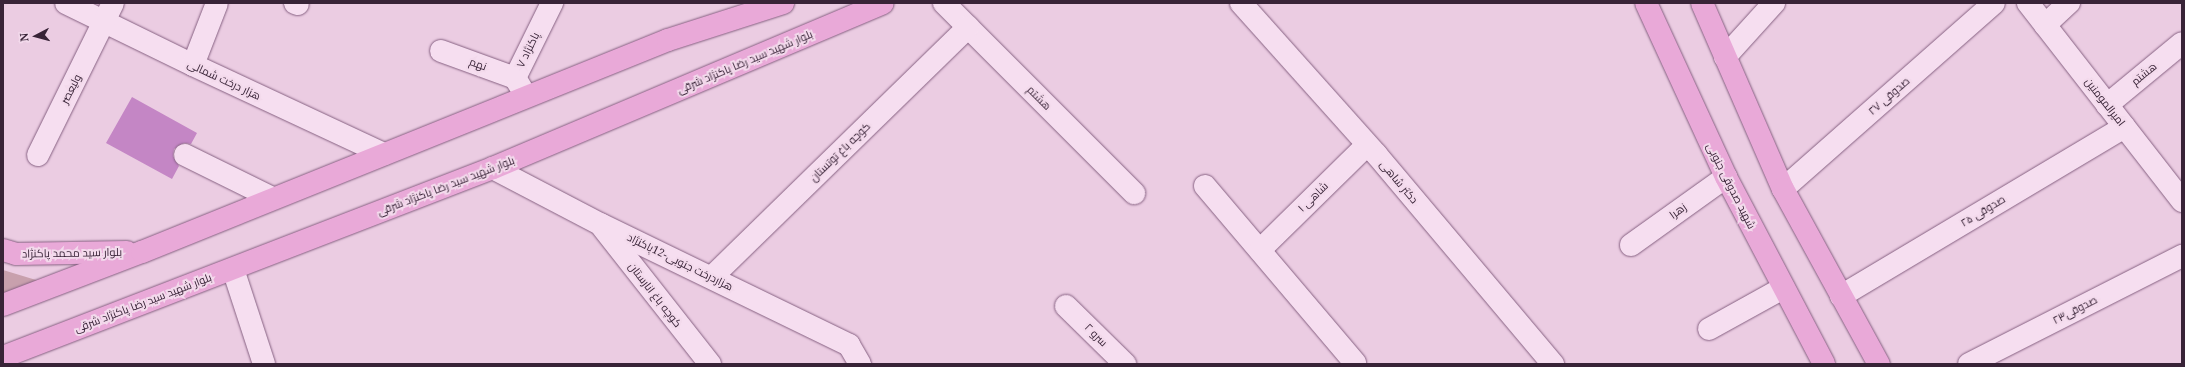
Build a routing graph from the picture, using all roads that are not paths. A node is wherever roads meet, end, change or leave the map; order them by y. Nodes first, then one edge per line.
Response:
1 (66, 3) edge
2 (218, 3) edge
3 (552, 3) edge
4 (784, 3) edge
5 (883, 3) edge
6 (944, 3) edge
7 (1241, 3) edge
8 (1646, 3) edge
9 (1702, 3) edge
10 (1774, 3) edge
11 (1994, 3) edge
12 (2028, 3) edge
13 (2069, 3) edge
14 (109, 12) edge
15 (2045, 25) junction
16 (968, 27) junction
17 (2182, 43) edge
18 (441, 51) dead end
19 (1725, 57) junction
20 (193, 65) junction
21 (515, 78) junction
22 (526, 96) junction
23 (2107, 104) junction
24 (2124, 127) junction
25 (1367, 145) junction
26 (384, 154) junction
27 (38, 155) dead end
28 (186, 155) dead end
29 (493, 168) junction
30 (1726, 177) junction
31 (1205, 186) dead end
32 (1783, 189) junction
33 (2178, 189) edge
34 (1134, 193) dead end
35 (272, 198) junction
36 (600, 224) junction
37 (1631, 245) dead end
38 (3, 250) edge
39 (1260, 250) junction
40 (142, 252) junction
41 (2182, 256) edge
42 (233, 269) junction
43 (712, 277) junction
44 (1783, 288) junction
45 (1841, 296) junction
46 (3, 305) edge
47 (1066, 306) dead end
48 (1709, 329) dead end
49 (3, 357) edge
50 (1818, 362) edge
51 (1355, 363) dead end
52 (264, 364) edge
53 (710, 364) edge
54 (860, 364) edge
55 (1125, 364) edge
56 (1553, 364) edge
57 (1879, 364) edge
58 (1969, 364) edge

1 - 14 street, هزار درخت شمالی
2 - 20 street
3 - 21 street, پاکنژاد ۷
4 - 22 main road
5 - 29 main road, بلوار شهید سید رضا پاکنژاد شرقی
6 - 16 street, هشتم
7 - 25 street, دکتر شاهی
8 - 30 main road, شهید صدوقی جنوبی
9 - 19 main road
10 - 19 street
11 - 32 street, صدوقی ۲۷
12 - 15 street, امیرالمومنین
13 - 15 street
14 - 20 street, هزار درخت شمالی
14 - 27 street, ولیعصر
15 - 23 street, امیرالمومنین
16 - 34 street, هشتم
16 - 43 street, کوچه باغ توتستان
17 - 23 street, هشتم
18 - 21 street, نهم
19 - 32 main road
20 - 26 street, هزار درخت شمالی
21 - 22 street, پاکنژاد ۷
22 - 26 main road
23 - 24 street, امیرالمومنین
24 - 33 street, امیرالمومنین
24 - 45 street, صدوقی ۲۵
25 - 39 street, شاهی ۱
25 - 56 street, دکتر شاهی
26 - 35 main road
28 - 35 street
29 - 36 street, هزاردرخت جنوبی-12پاکنژاد
29 - 42 main road, بلوار شهید سید رضا پاکنژاد شرقی
30 - 37 street, زهرا
30 - 44 main road, شهید صدوقی جنوبی
31 - 39 street
32 - 45 main road
35 - 40 main road
36 - 43 street, هزاردرخت جنوبی-12پاکنژاد
36 - 53 street, کوچه باغ انارستان
38 - 40 main road, بلوار سید محمد پاکنژاد
39 - 51 street
40 - 46 main road
41 - 58 street, صدوقی۲۳
42 - 49 main road, بلوار شهید سید رضا پاکنژاد شرقی
42 - 52 street
43 - 54 street, هزاردرخت جنوبی-12پاکنژاد
44 - 48 street
44 - 50 main road, شهید صدوقی جنوبی
45 - 57 main road
47 - 55 street, سرو ۲

